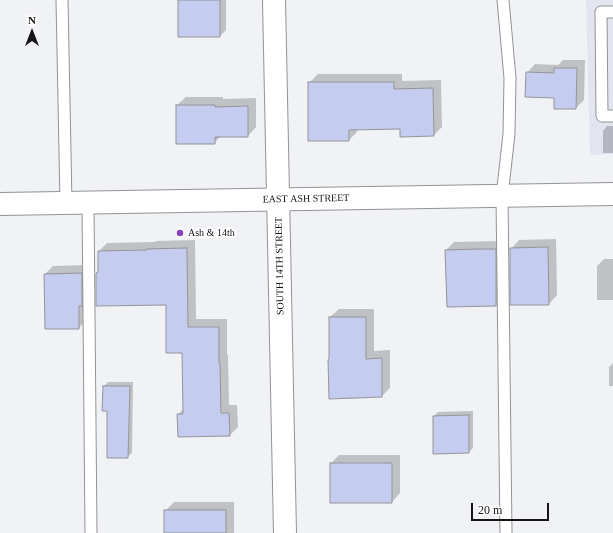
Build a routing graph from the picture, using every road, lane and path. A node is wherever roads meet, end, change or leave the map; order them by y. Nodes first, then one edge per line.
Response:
1 (62, 0) edge
2 (274, 0) edge
3 (503, 0) edge
4 (613, 12) edge
5 (613, 116) edge
6 (613, 194) edge
7 (502, 196) junction
8 (279, 199) junction
9 (66, 203) junction
10 (88, 203) junction
11 (0, 204) edge
12 (91, 533) edge
13 (285, 533) edge
14 (506, 533) edge

1 - 9 lane
2 - 8 street, SOUTH 14TH STREET
3 - 7 lane
4 - 5 lane
6 - 7 street, EAST ASH STREET
7 - 8 street, EAST ASH STREET
7 - 14 lane
8 - 10 street, EAST ASH STREET
8 - 13 street, SOUTH 14TH STREET
9 - 10 street, EAST ASH STREET
9 - 11 street, EAST ASH STREET
10 - 12 lane

